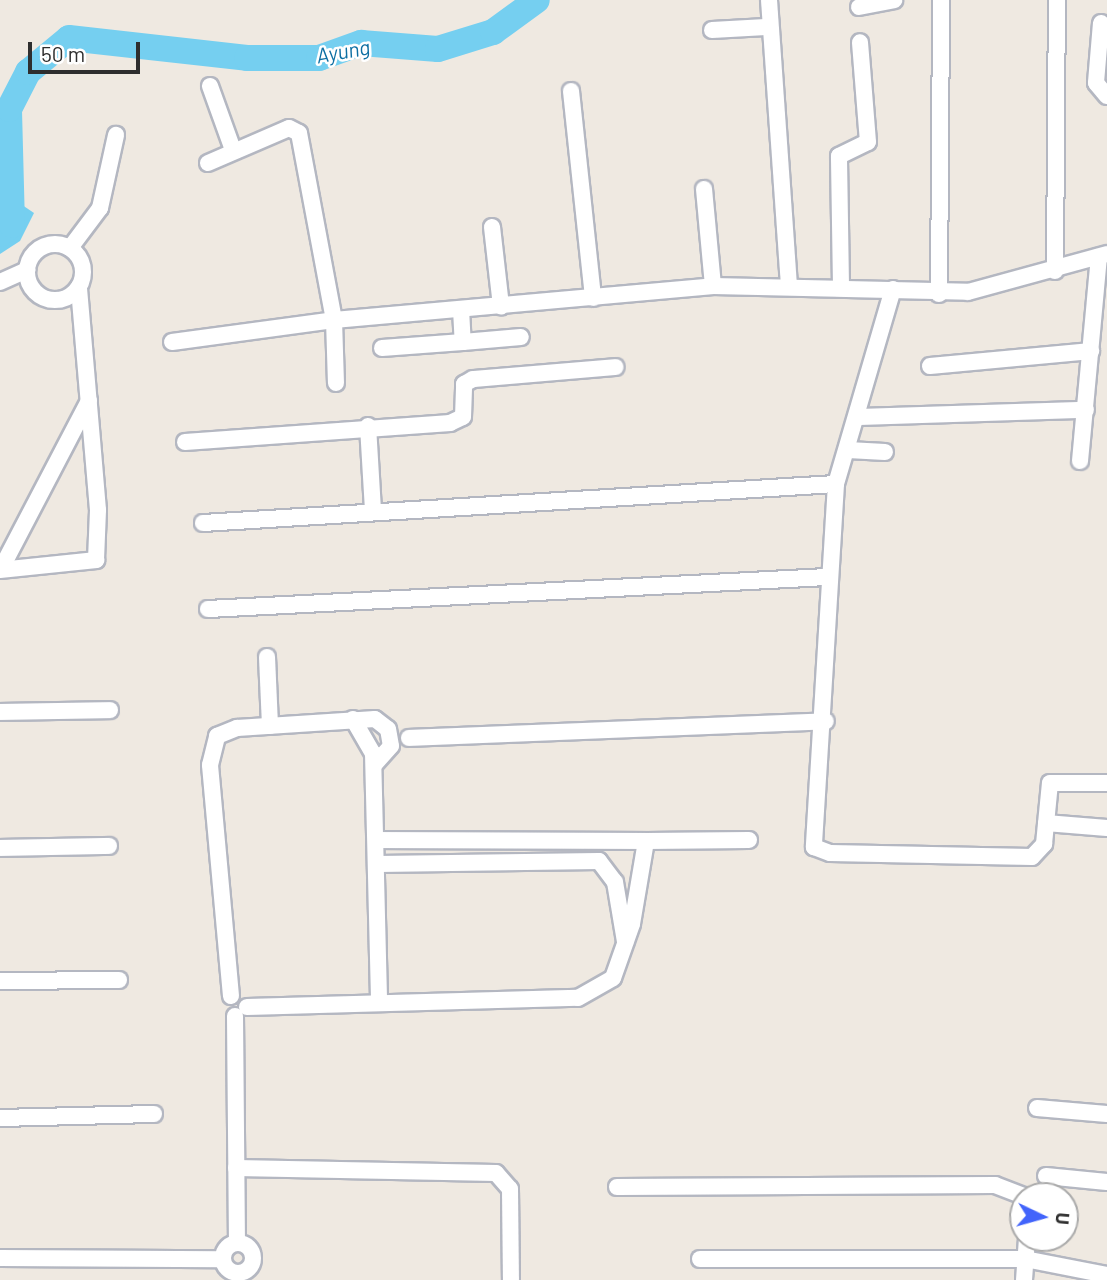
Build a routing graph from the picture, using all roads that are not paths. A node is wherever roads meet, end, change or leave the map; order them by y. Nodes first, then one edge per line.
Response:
1 (769, 0) edge
2 (894, 0) edge
3 (941, 0) edge
4 (1058, 0) edge
5 (859, 7) dead end
6 (1101, 23) dead end
7 (766, 27) junction
8 (712, 30) dead end
9 (860, 42) dead end
10 (210, 86) dead end
11 (571, 91) dead end
12 (1107, 96) edge
13 (116, 135) dead end
14 (233, 150) junction
15 (208, 163) dead end
16 (704, 189) dead end
17 (492, 227) dead end
18 (70, 248) junction
19 (1103, 256) edge
20 (27, 270) junction
21 (1055, 271) junction
22 (0, 282) edge
23 (789, 285) junction
24 (713, 286) junction
25 (841, 286) junction
26 (79, 287) junction
27 (893, 289) junction
28 (939, 294) junction
29 (593, 298) junction
30 (501, 306) junction
31 (461, 309) junction
32 (334, 320) junction
33 (521, 337) dead end
34 (172, 342) dead end
35 (463, 342) junction
36 (382, 348) dead end
37 (1091, 351) junction
38 (930, 366) dead end
39 (615, 367) dead end
40 (336, 383) dead end
41 (90, 399) junction
42 (1086, 410) junction
43 (859, 417) junction
44 (368, 426) junction
45 (185, 442) dead end
46 (848, 450) junction
47 (884, 452) dead end
48 (1080, 461) dead end
49 (836, 484) junction
50 (373, 510) junction
51 (203, 523) dead end
52 (0, 569) edge
53 (827, 577) junction
54 (208, 609) dead end
55 (267, 657) dead end
56 (110, 710) dead end
57 (0, 712) edge
58 (826, 721) junction
59 (270, 726) junction
60 (409, 737) dead end
61 (1107, 783) edge
62 (1046, 822) junction
63 (1107, 828) edge
64 (579, 838) junction
65 (377, 840) junction
66 (749, 840) dead end
67 (646, 841) junction
68 (109, 846) dead end
69 (0, 848) edge
70 (579, 858) junction
71 (378, 864) junction
72 (617, 906) junction
73 (635, 908) junction
74 (625, 942) junction
75 (119, 980) dead end
76 (0, 981) edge
77 (379, 999) junction
78 (241, 1011) junction
79 (1037, 1108) dead end
80 (155, 1114) dead end
81 (1107, 1114) edge
82 (0, 1118) edge
83 (236, 1168) junction
84 (1046, 1176) dead end
85 (1107, 1182) edge
86 (617, 1187) dead end
87 (1009, 1190) edge
88 (237, 1242) junction
89 (1026, 1252) edge
90 (0, 1258) edge
91 (222, 1259) junction
92 (700, 1259) dead end
93 (1025, 1259) junction
94 (1107, 1275) edge
95 (247, 1276) edge
96 (1081, 1276) edge
97 (511, 1280) edge
98 (1024, 1280) edge

1 - 7 street
2 - 5 street
3 - 28 street
4 - 21 street
6 - 12 street
7 - 8 street
7 - 23 street
9 - 25 street
10 - 14 street
11 - 29 street
13 - 18 street
14 - 15 street
14 - 32 street
16 - 24 street
17 - 30 street
18 - 20 street
18 - 26 street
19 - 21 street
19 - 37 street
20 - 22 street
20 - 26 street
21 - 28 street
23 - 24 street
23 - 25 street
24 - 29 street
25 - 27 street
26 - 41 street
27 - 28 street
27 - 43 street
29 - 30 street
30 - 31 street
31 - 32 street
31 - 35 street
32 - 34 street
32 - 40 street
33 - 35 street
35 - 36 street
37 - 38 street
37 - 42 street
39 - 44 street
41 - 52 street
41 - 52 street
42 - 43 street
42 - 48 street
43 - 46 street
44 - 45 street
44 - 50 street
46 - 47 street
46 - 49 street
49 - 50 street
49 - 53 street
50 - 51 street
53 - 54 street
53 - 58 street
55 - 59 street
56 - 57 street
58 - 60 street
58 - 62 street
59 - 65 street
59 - 78 street
61 - 62 street
62 - 63 street
64 - 65 street
64 - 67 street
64 - 70 street
65 - 71 street
66 - 67 street
67 - 73 street
68 - 69 street
70 - 71 street
70 - 72 street
71 - 77 street
72 - 73 street
72 - 74 street
73 - 74 street
74 - 77 street
75 - 76 street
77 - 78 street
78 - 83 street
79 - 81 street
80 - 82 street
83 - 88 street
83 - 97 street
84 - 85 street
86 - 87 street
88 - 91 street
88 - 95 street
89 - 93 street
90 - 91 street
91 - 95 street
92 - 93 street
93 - 96 street
93 - 98 street
94 - 96 street

